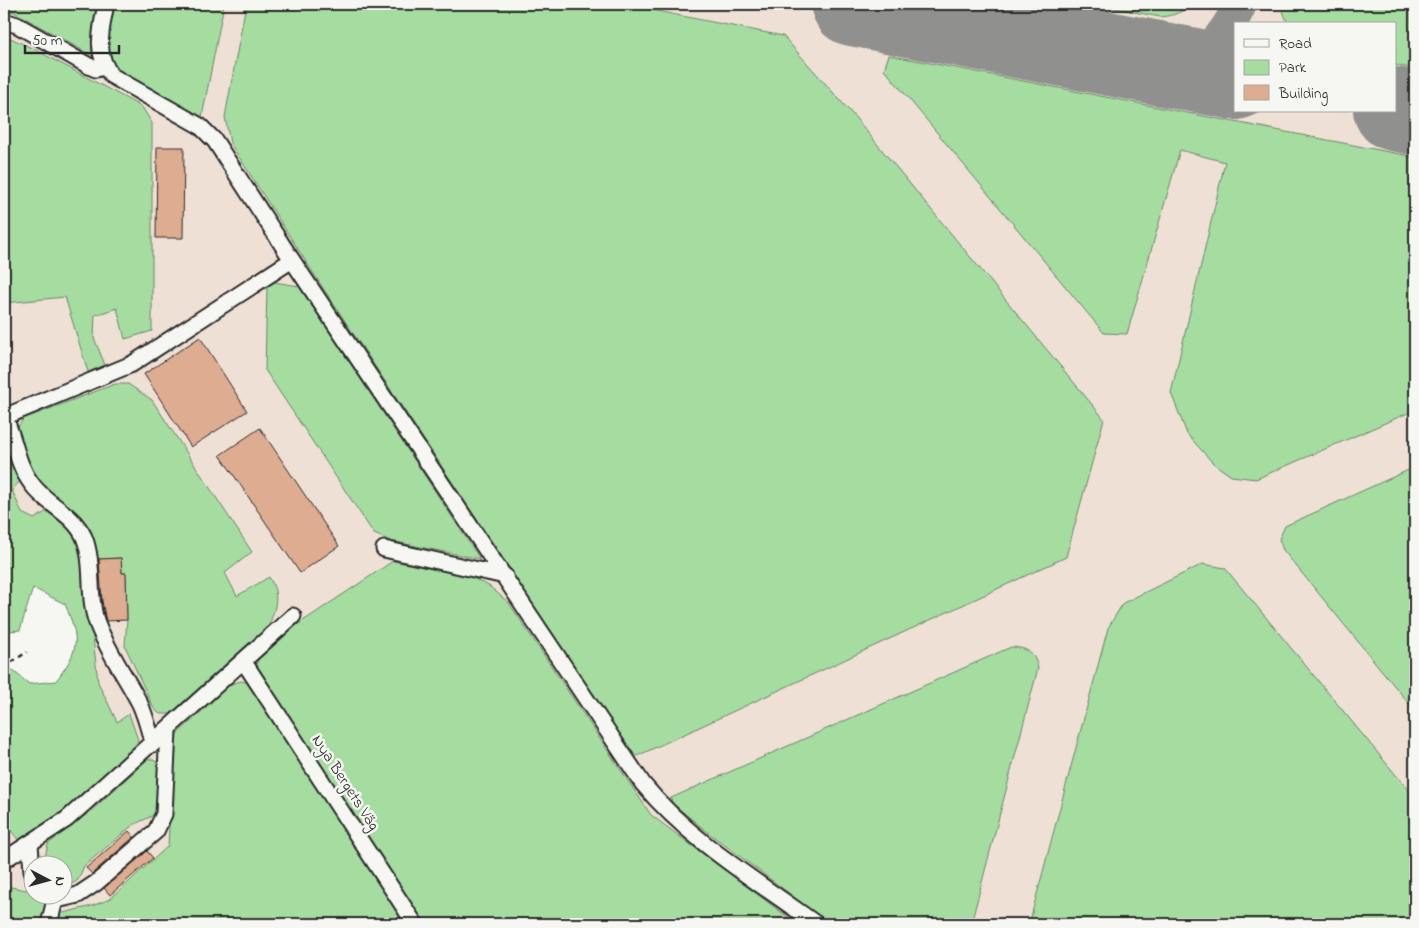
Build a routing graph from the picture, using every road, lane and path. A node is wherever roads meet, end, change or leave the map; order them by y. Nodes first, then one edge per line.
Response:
1 (106, 4) edge
2 (4, 21) edge
3 (105, 67) junction
4 (292, 260) junction
5 (4, 417) edge
6 (384, 550) dead end
7 (505, 576) junction
8 (293, 616) dead end
9 (27, 652) dead end
10 (244, 662) junction
11 (4, 667) edge
12 (168, 730) junction
13 (153, 744) junction
14 (30, 844) junction
15 (31, 856) edge
16 (4, 860) edge
17 (72, 896) edge
18 (53, 906) edge
19 (49, 924) edge
20 (415, 924) edge
21 (816, 924) edge

1 - 3 street
2 - 3 street
3 - 4 street
4 - 5 street
4 - 7 street
5 - 13 street
6 - 7 street
7 - 21 street
8 - 10 street
9 - 11 path
10 - 12 street
10 - 20 street, Nya Bergets Väg
12 - 13 street
12 - 17 street
13 - 14 street
14 - 15 street
14 - 16 street
18 - 19 street

